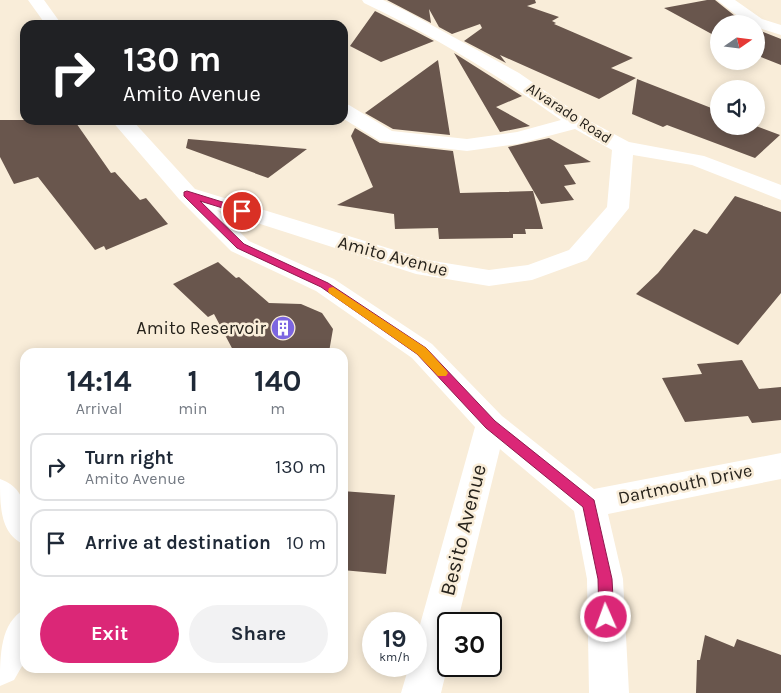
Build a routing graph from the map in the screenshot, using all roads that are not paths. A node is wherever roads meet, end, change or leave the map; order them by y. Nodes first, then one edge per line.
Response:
1 (36, 0) edge
2 (370, 0) edge
3 (725, 0) edge
4 (50, 20) edge
5 (781, 30) edge
6 (348, 113) edge
7 (577, 122) junction
8 (125, 125) edge
9 (623, 147) junction
10 (781, 193) edge
11 (187, 194) junction
12 (491, 424) junction
13 (781, 466) edge
14 (0, 492) edge
15 (589, 504) junction
16 (20, 522) edge
17 (20, 635) edge
18 (0, 667) edge
19 (421, 693) edge
20 (609, 693) edge

1 - 4 street
2 - 7 street, Alvarado Road
3 - 5 street
6 - 7 street
7 - 9 street, Alvarado Road
8 - 11 street
9 - 10 street, Alvarado Road
9 - 11 street, Amito Avenue
11 - 12 street
12 - 15 street
12 - 19 street, Besito Avenue
13 - 15 street, Dartmouth Drive
14 - 16 street
15 - 20 street
17 - 18 street

